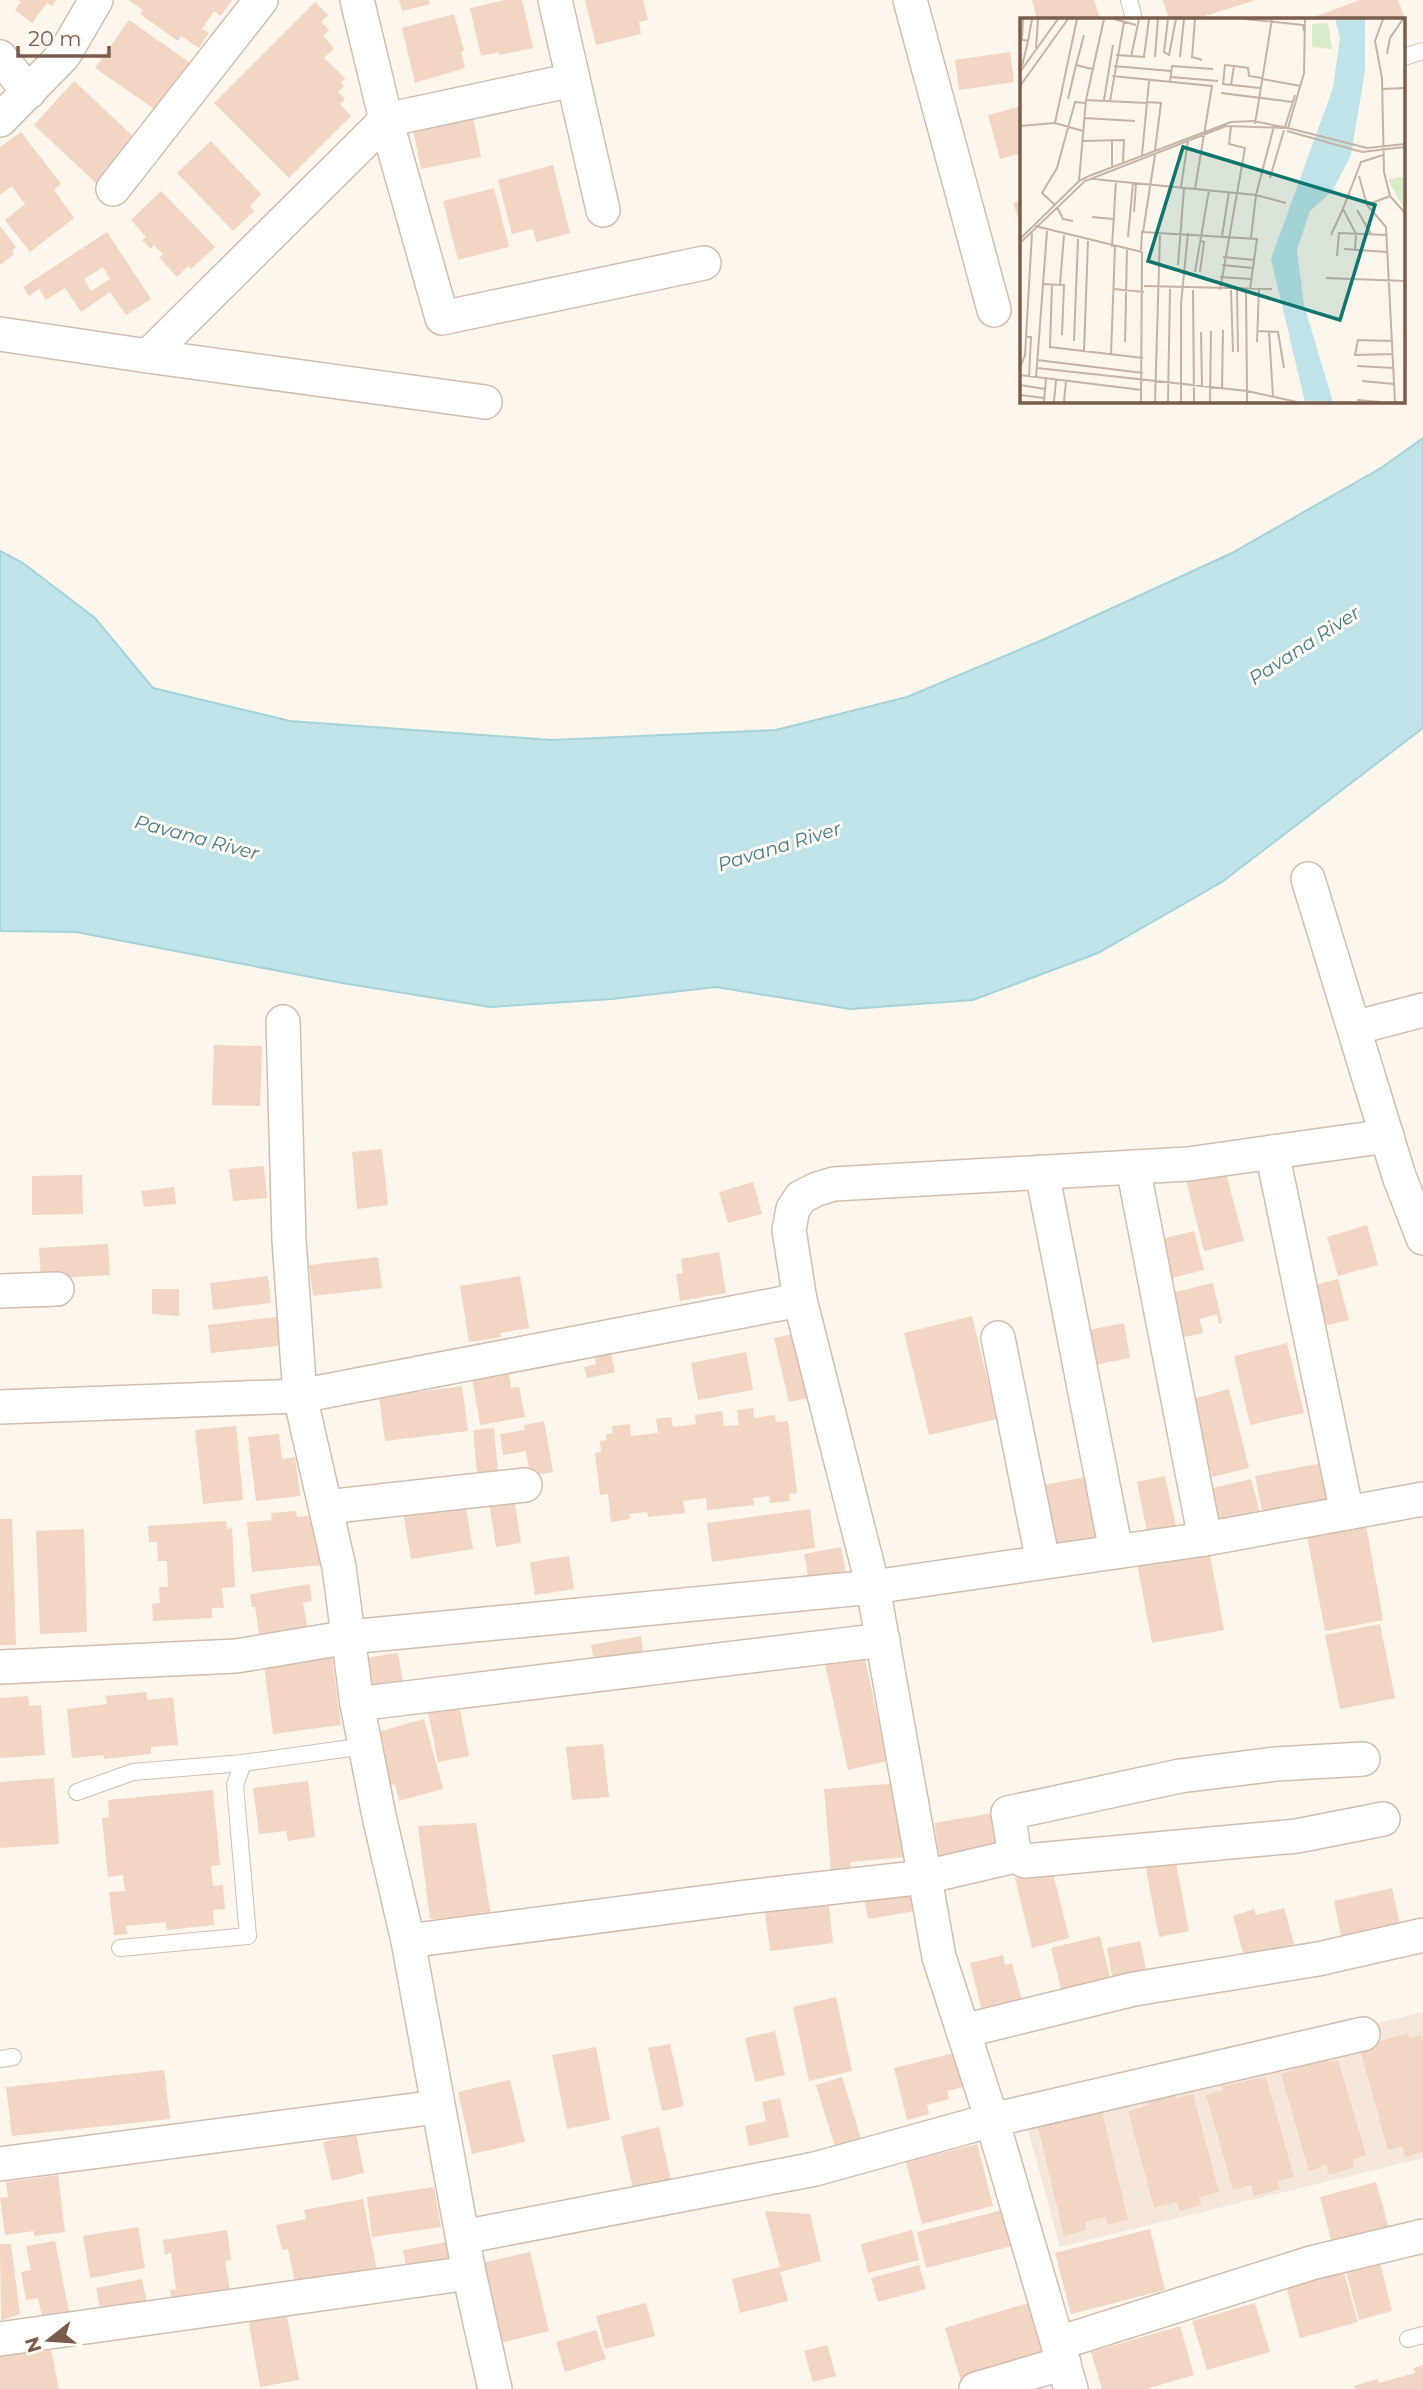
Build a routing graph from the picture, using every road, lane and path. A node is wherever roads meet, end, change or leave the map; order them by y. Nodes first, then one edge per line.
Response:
1 (96, 0) edge
2 (261, 0) edge
3 (357, 0) edge
4 (555, 0) edge
5 (910, 0) edge
6 (1129, 0) edge
7 (1134, 18) edge
8 (1423, 51) edge
9 (1406, 56) edge
10 (0, 57) edge
11 (573, 80) junction
12 (29, 92) junction
13 (0, 120) edge
14 (386, 120) junction
15 (113, 189) dead end
16 (603, 211) dead end
17 (704, 263) dead end
18 (994, 310) dead end
19 (0, 334) edge
20 (148, 356) junction
21 (485, 402) dead end
22 (1308, 879) dead end
23 (1423, 1010) edge
24 (284, 1022) dead end
25 (1354, 1028) junction
26 (1387, 1136) junction
27 (1272, 1152) junction
28 (1133, 1167) junction
29 (1042, 1172) junction
30 (1411, 1172) edge
31 (1423, 1238) edge
32 (57, 1289) dead end
33 (0, 1291) edge
34 (800, 1300) junction
35 (998, 1338) dead end
36 (300, 1396) junction
37 (0, 1407) edge
38 (525, 1485) dead end
39 (1423, 1499) edge
40 (326, 1507) junction
41 (1347, 1513) junction
42 (1205, 1539) junction
43 (1116, 1551) junction
44 (1042, 1562) junction
45 (873, 1587) junction
46 (349, 1637) junction
47 (883, 1640) junction
48 (0, 1667) edge
49 (357, 1704) junction
50 (365, 1746) junction
51 (1363, 1759) dead end
52 (243, 1763) junction
53 (77, 1792) dead end
54 (1383, 1819) dead end
55 (1015, 1856) junction
56 (925, 1877) junction
57 (1423, 1935) edge
58 (408, 1941) junction
59 (120, 1948) dead end
60 (963, 2031) junction
61 (1363, 2034) dead end
62 (437, 2107) junction
63 (992, 2120) junction
64 (0, 2164) edge
65 (1423, 2236) edge
66 (463, 2237) junction
67 (469, 2273) junction
68 (0, 2339) edge
69 (1065, 2365) edge
70 (495, 2389) edge
71 (976, 2389) edge

1 - 12 street
2 - 15 street
3 - 14 street
4 - 11 street
5 - 18 street
6 - 7 lane
8 - 9 lane
10 - 12 street
11 - 14 street
11 - 16 street
12 - 13 street
14 - 17 street
14 - 20 street
19 - 20 street
20 - 21 street
22 - 25 street
23 - 25 street
24 - 36 street
25 - 26 street
26 - 27 street
26 - 30 street
27 - 28 street
27 - 41 street
28 - 29 street
28 - 42 street
29 - 34 street
29 - 43 street
30 - 31 street
32 - 33 street
34 - 36 street
34 - 45 street
35 - 44 street
36 - 37 street
36 - 40 street
38 - 40 street
39 - 41 street
40 - 46 street
41 - 42 street
42 - 43 street
43 - 44 street
44 - 45 street
45 - 46 street
45 - 47 street
46 - 48 street
46 - 49 street
47 - 49 street
47 - 56 street
49 - 50 street
50 - 52 lane
50 - 58 street
51 - 55 street
52 - 53 lane
52 - 59 lane
54 - 55 street
55 - 56 street
56 - 58 street
56 - 60 street
57 - 60 street
58 - 62 street
60 - 63 street
61 - 63 street
62 - 64 street
62 - 66 street
63 - 66 street
63 - 69 street
65 - 69 street
66 - 67 street
67 - 68 street
67 - 70 street
69 - 71 street

